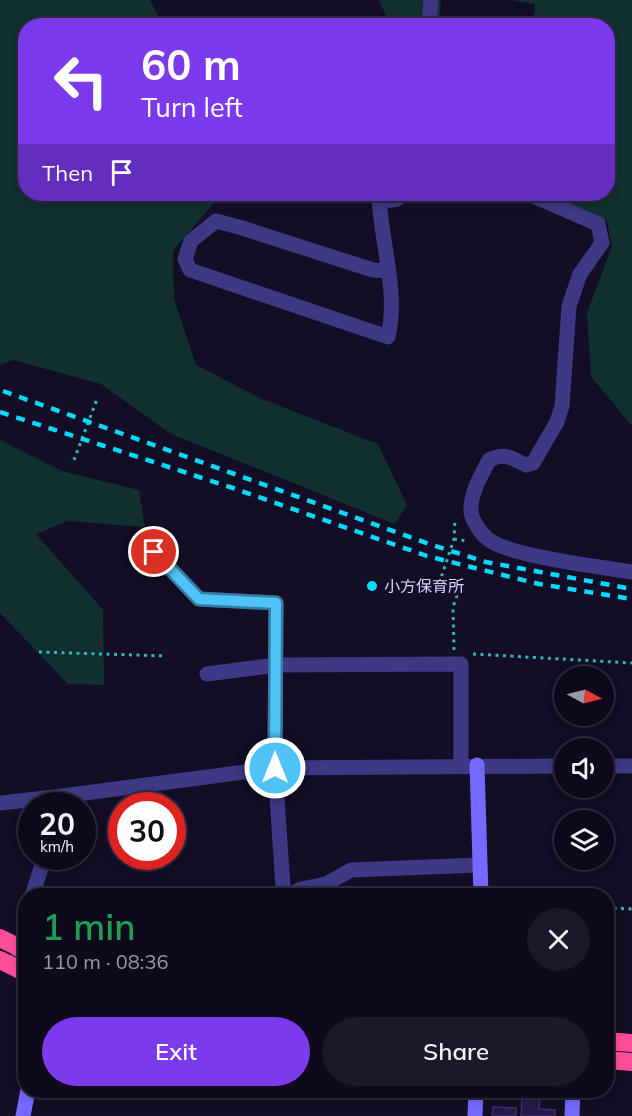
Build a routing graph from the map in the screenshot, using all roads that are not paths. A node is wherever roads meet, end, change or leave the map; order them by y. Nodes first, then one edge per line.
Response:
1 (431, 0) edge
2 (430, 18) edge
3 (379, 201) edge
4 (545, 201) edge
5 (388, 270) junction
6 (154, 552) dead end
7 (632, 572) edge
8 (276, 665) junction
9 (207, 674) dead end
10 (469, 765) junction
11 (554, 766) edge
12 (614, 766) edge
13 (632, 766) edge
14 (275, 768) junction
15 (96, 795) edge
16 (18, 803) edge
17 (0, 804) edge
18 (479, 865) junction
19 (40, 870) edge
20 (35, 888) edge
21 (284, 888) edge
22 (306, 888) edge
23 (480, 888) edge
24 (0, 938) edge
25 (18, 939) edge
26 (614, 1042) edge
27 (632, 1043) edge
28 (614, 1061) edge
29 (632, 1062) edge
30 (26, 1098) edge
31 (476, 1098) edge
32 (573, 1098) edge
33 (23, 1116) edge
34 (475, 1116) edge
35 (572, 1116) edge

1 - 2 street
3 - 5 street
4 - 7 street
5 - 5 street
6 - 8 street
8 - 9 street
8 - 10 street
8 - 14 street
10 - 11 street
10 - 14 street
10 - 18 street
12 - 13 street
14 - 15 street
14 - 21 street
16 - 17 street
18 - 22 street
18 - 23 street
19 - 20 street
24 - 25 highway
26 - 27 highway
28 - 29 highway
30 - 33 street
31 - 34 street
32 - 35 street

